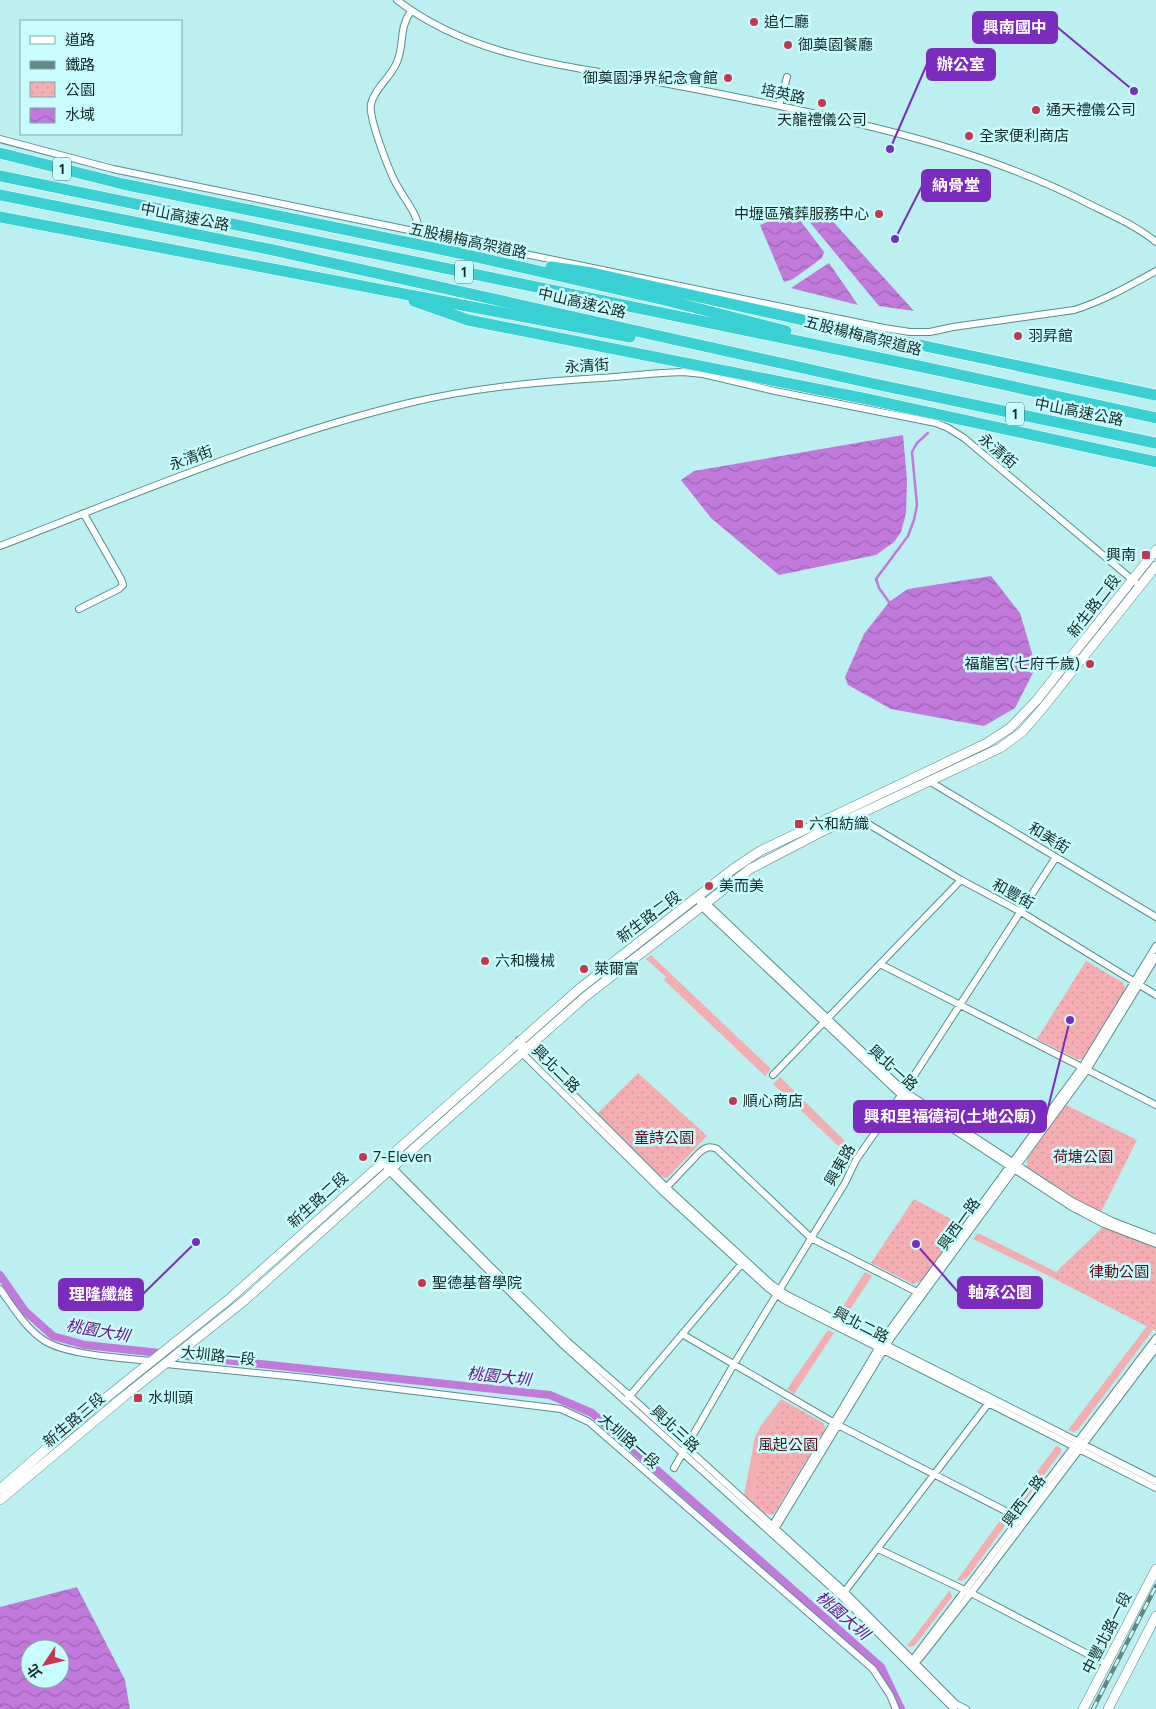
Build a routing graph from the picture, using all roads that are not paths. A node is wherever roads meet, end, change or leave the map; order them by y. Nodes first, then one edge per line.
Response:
1 (398, 0) edge
2 (411, 11) junction
3 (787, 77) dead end
4 (779, 106) junction
5 (0, 139) edge
6 (0, 153) edge
7 (0, 176) edge
8 (0, 195) edge
9 (0, 217) edge
10 (419, 231) junction
11 (1156, 242) edge
12 (459, 253) junction
13 (1156, 271) edge
14 (374, 288) junction
15 (928, 368) junction
16 (875, 384) junction
17 (1156, 395) edge
18 (1156, 418) edge
19 (1156, 443) edge
20 (1156, 462) edge
21 (84, 514) junction
22 (0, 546) edge
23 (1156, 550) edge
24 (1156, 566) edge
25 (1136, 583) junction
26 (79, 609) dead end
27 (929, 781) junction
28 (859, 815) junction
29 (1056, 857) junction
30 (961, 880) junction
31 (702, 902) junction
32 (1021, 912) junction
33 (1156, 916) edge
34 (1156, 946) edge
35 (1156, 957) edge
36 (880, 964) junction
37 (1137, 983) junction
38 (1156, 995) edge
39 (959, 1006) junction
40 (826, 1020) junction
41 (519, 1040) junction
42 (524, 1050) junction
43 (1085, 1068) junction
44 (773, 1075) dead end
45 (902, 1093) junction
46 (1156, 1105) edge
47 (383, 1162) junction
48 (1014, 1166) junction
49 (391, 1169) junction
50 (665, 1190) junction
51 (811, 1238) junction
52 (1156, 1238) edge
53 (1156, 1244) edge
54 (743, 1262) junction
55 (0, 1289) edge
56 (778, 1291) junction
57 (920, 1294) junction
58 (682, 1334) junction
59 (1156, 1338) edge
60 (882, 1346) junction
61 (1156, 1348) edge
62 (151, 1361) junction
63 (166, 1364) junction
64 (734, 1364) junction
65 (628, 1398) junction
66 (990, 1400) junction
67 (836, 1423) junction
68 (1078, 1445) junction
69 (683, 1450) junction
70 (674, 1468) dead end
71 (935, 1474) junction
72 (1156, 1482) edge
73 (1156, 1488) edge
74 (0, 1489) edge
75 (0, 1500) edge
76 (1022, 1520) junction
77 (772, 1528) junction
78 (878, 1549) junction
79 (1156, 1569) edge
80 (968, 1592) junction
81 (843, 1594) junction
82 (1156, 1616) edge
83 (1101, 1661) dead end
84 (912, 1663) junction
85 (896, 1709) edge
86 (954, 1709) edge
87 (966, 1709) edge
88 (1083, 1709) edge
89 (1108, 1709) edge

1 - 2 street, 培英路
2 - 4 street, 培英路
2 - 10 street
3 - 4 street
4 - 11 street, 培英路
5 - 10 street
6 - 12 highway, 五股楊梅高架道路 / 1
7 - 15 highway, 中山高速公路 / 1
8 - 16 highway, 中山高速公路 / 1
9 - 14 highway, 1
10 - 13 street
12 - 15 highway, 五股楊梅高架道路 / 1
12 - 17 highway
14 - 16 highway, 1
14 - 20 highway
15 - 18 highway, 中山高速公路 / 1
16 - 19 highway, 中山高速公路 / 1
21 - 22 street, 永清街
21 - 25 street, 永清街
21 - 26 street
23 - 25 main road, 新生路二段
24 - 25 main road, 新生路二段
25 - 27 main road, 新生路二段
25 - 31 main road, 新生路二段
27 - 28 main road, 新生路二段
27 - 29 street, 和美街
28 - 30 street, 和豐街
28 - 31 main road, 新生路二段
29 - 32 street, 興東路
29 - 33 street, 和美街
30 - 32 street, 和豐街
30 - 36 street
31 - 40 street
31 - 41 main road, 新生路二段
31 - 42 main road, 新生路二段
32 - 37 street, 和豐街
32 - 39 street, 興東路
34 - 37 street
35 - 37 street
36 - 39 street
36 - 40 street
37 - 38 street, 和豐街
37 - 43 street
39 - 43 street
39 - 45 street, 興東路
40 - 44 street
40 - 45 street
41 - 42 street, 興北二路
41 - 47 main road, 新生路二段
42 - 49 main road, 新生路二段
42 - 50 street, 興北二路
43 - 46 street
43 - 48 street
45 - 48 street
45 - 51 street, 興東路
47 - 49 street
47 - 62 main road, 新生路二段
48 - 52 street
48 - 53 street
48 - 57 street
49 - 63 main road, 新生路二段
49 - 65 street
50 - 51 street
50 - 54 street, 興北二路
51 - 56 street, 興東路
51 - 57 street
54 - 56 street, 興北二路
54 - 58 street
55 - 62 street
56 - 60 street, 興北二路
56 - 64 street, 興東路
57 - 60 street
58 - 64 street
58 - 65 street
59 - 68 street
60 - 66 street, 興北二路
60 - 67 street
61 - 68 street
62 - 74 main road, 新生路三段
63 - 75 main road, 新生路三段
63 - 85 street, 大圳路一段
64 - 67 street
64 - 69 street, 興東路
65 - 69 street
66 - 68 street, 興北二路
66 - 71 street
67 - 71 street
67 - 77 street
68 - 72 street, 興北二路
68 - 73 street, 興北二路
68 - 76 street, 興西二路
69 - 70 street, 興東路
69 - 77 street
71 - 76 street
71 - 78 street
76 - 80 street, 興西二路
77 - 81 street
78 - 80 street
78 - 81 street
79 - 88 main road, 中豐北路一段
80 - 83 street
80 - 84 street, 興西二路
81 - 84 street
82 - 89 main road
84 - 86 street
84 - 87 street

